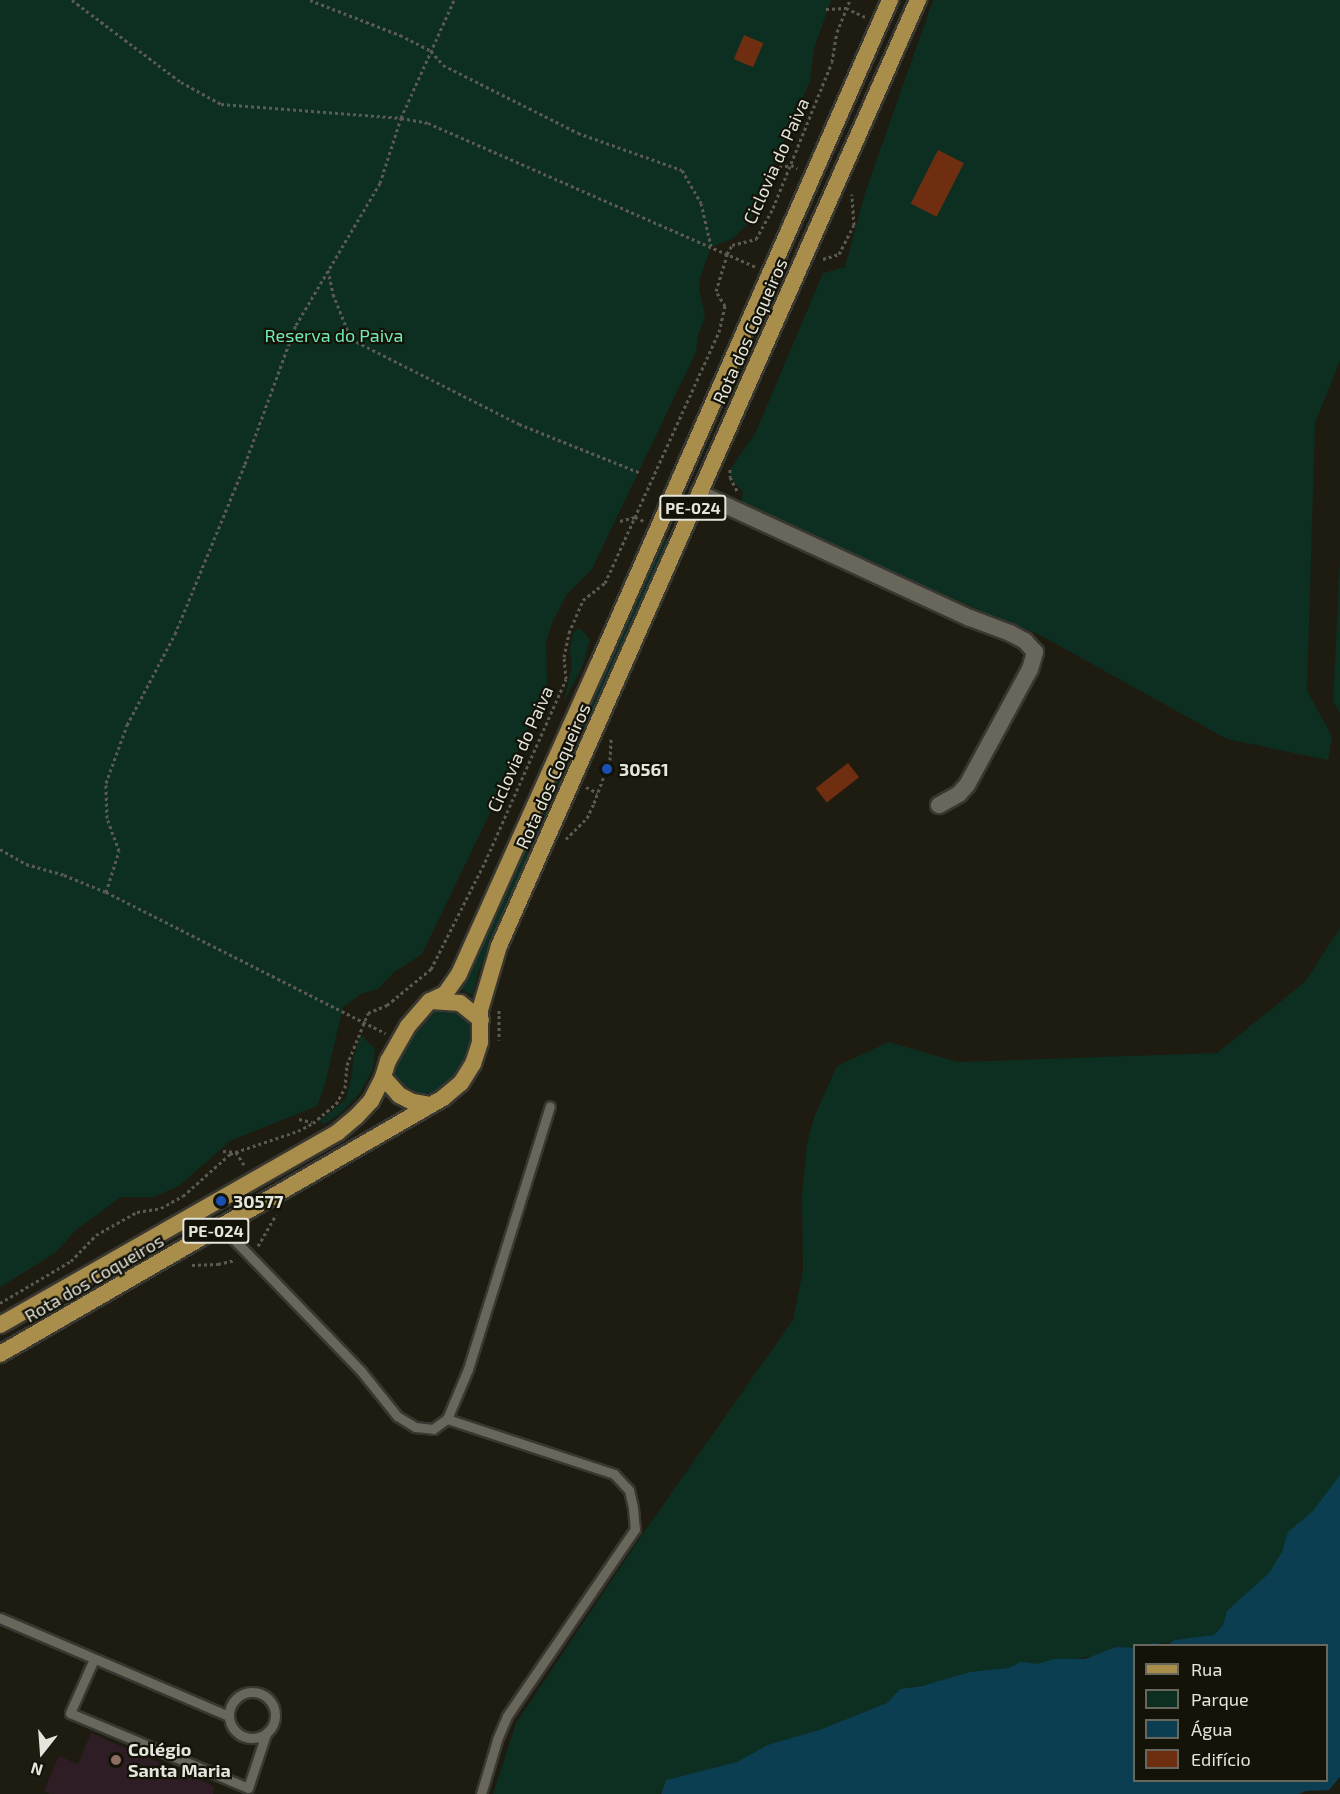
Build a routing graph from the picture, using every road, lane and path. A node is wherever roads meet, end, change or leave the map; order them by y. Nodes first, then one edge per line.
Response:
1 (72, 0) edge
2 (310, 0) edge
3 (454, 0) edge
4 (850, 0) edge
5 (890, 0) edge
6 (918, 0) edge
7 (846, 8) junction
8 (826, 9) dead end
9 (880, 24) junction
10 (431, 51) junction
11 (401, 118) junction
12 (711, 246) junction
13 (727, 254) junction
14 (328, 270) junction
15 (771, 274) junction
16 (641, 473) dead end
17 (699, 493) junction
18 (939, 805) dead end
19 (0, 849) edge
20 (106, 892) junction
21 (430, 1001) junction
22 (481, 1020) junction
23 (363, 1022) junction
24 (400, 1040) junction
25 (383, 1077) junction
26 (430, 1105) junction
27 (550, 1106) dead end
28 (223, 1151) dead end
29 (236, 1152) junction
30 (253, 1181) junction
31 (222, 1227) junction
32 (0, 1303) edge
33 (0, 1325) edge
34 (0, 1354) edge
35 (447, 1419) junction
36 (0, 1618) edge
37 (94, 1659) junction
38 (229, 1716) junction
39 (266, 1734) junction
40 (481, 1794) edge

1 - 11 path
2 - 10 path
3 - 10 path
4 - 7 path, Ciclovia do Paiva
5 - 9 main road, Rota dos Coqueiros / PE-024
6 - 17 main road, Rota dos Coqueiros / PE-024
7 - 8 path
7 - 9 path
7 - 13 path, Ciclovia do Paiva
9 - 15 main road, Rota dos Coqueiros / PE-024
10 - 11 path
10 - 12 path
11 - 12 path
11 - 14 path
12 - 13 path
13 - 15 path
13 - 23 path, Ciclovia do Paiva
14 - 16 path
14 - 20 path
15 - 21 main road, Rota dos Coqueiros / PE-024
17 - 18 street
17 - 22 main road, Rota dos Coqueiros / PE-024
19 - 20 path
20 - 23 path
21 - 22 main road
21 - 24 main road, Rota dos Coqueiros / PE-024
22 - 26 main road, Rota dos Coqueiros / PE-024
23 - 24 path
23 - 29 path
24 - 25 main road, Rota dos Coqueiros / PE-024
25 - 26 main road
25 - 30 main road, Rota dos Coqueiros / PE-024
26 - 31 main road, Rota dos Coqueiros / PE-024
27 - 35 lane
28 - 29 path
29 - 30 path
29 - 32 path
30 - 33 main road, Rota dos Coqueiros / PE-024
31 - 34 main road, Rota dos Coqueiros / PE-024
31 - 35 lane
35 - 40 lane
36 - 37 lane
37 - 38 lane
37 - 39 lane
38 - 39 lane
38 - 39 lane

